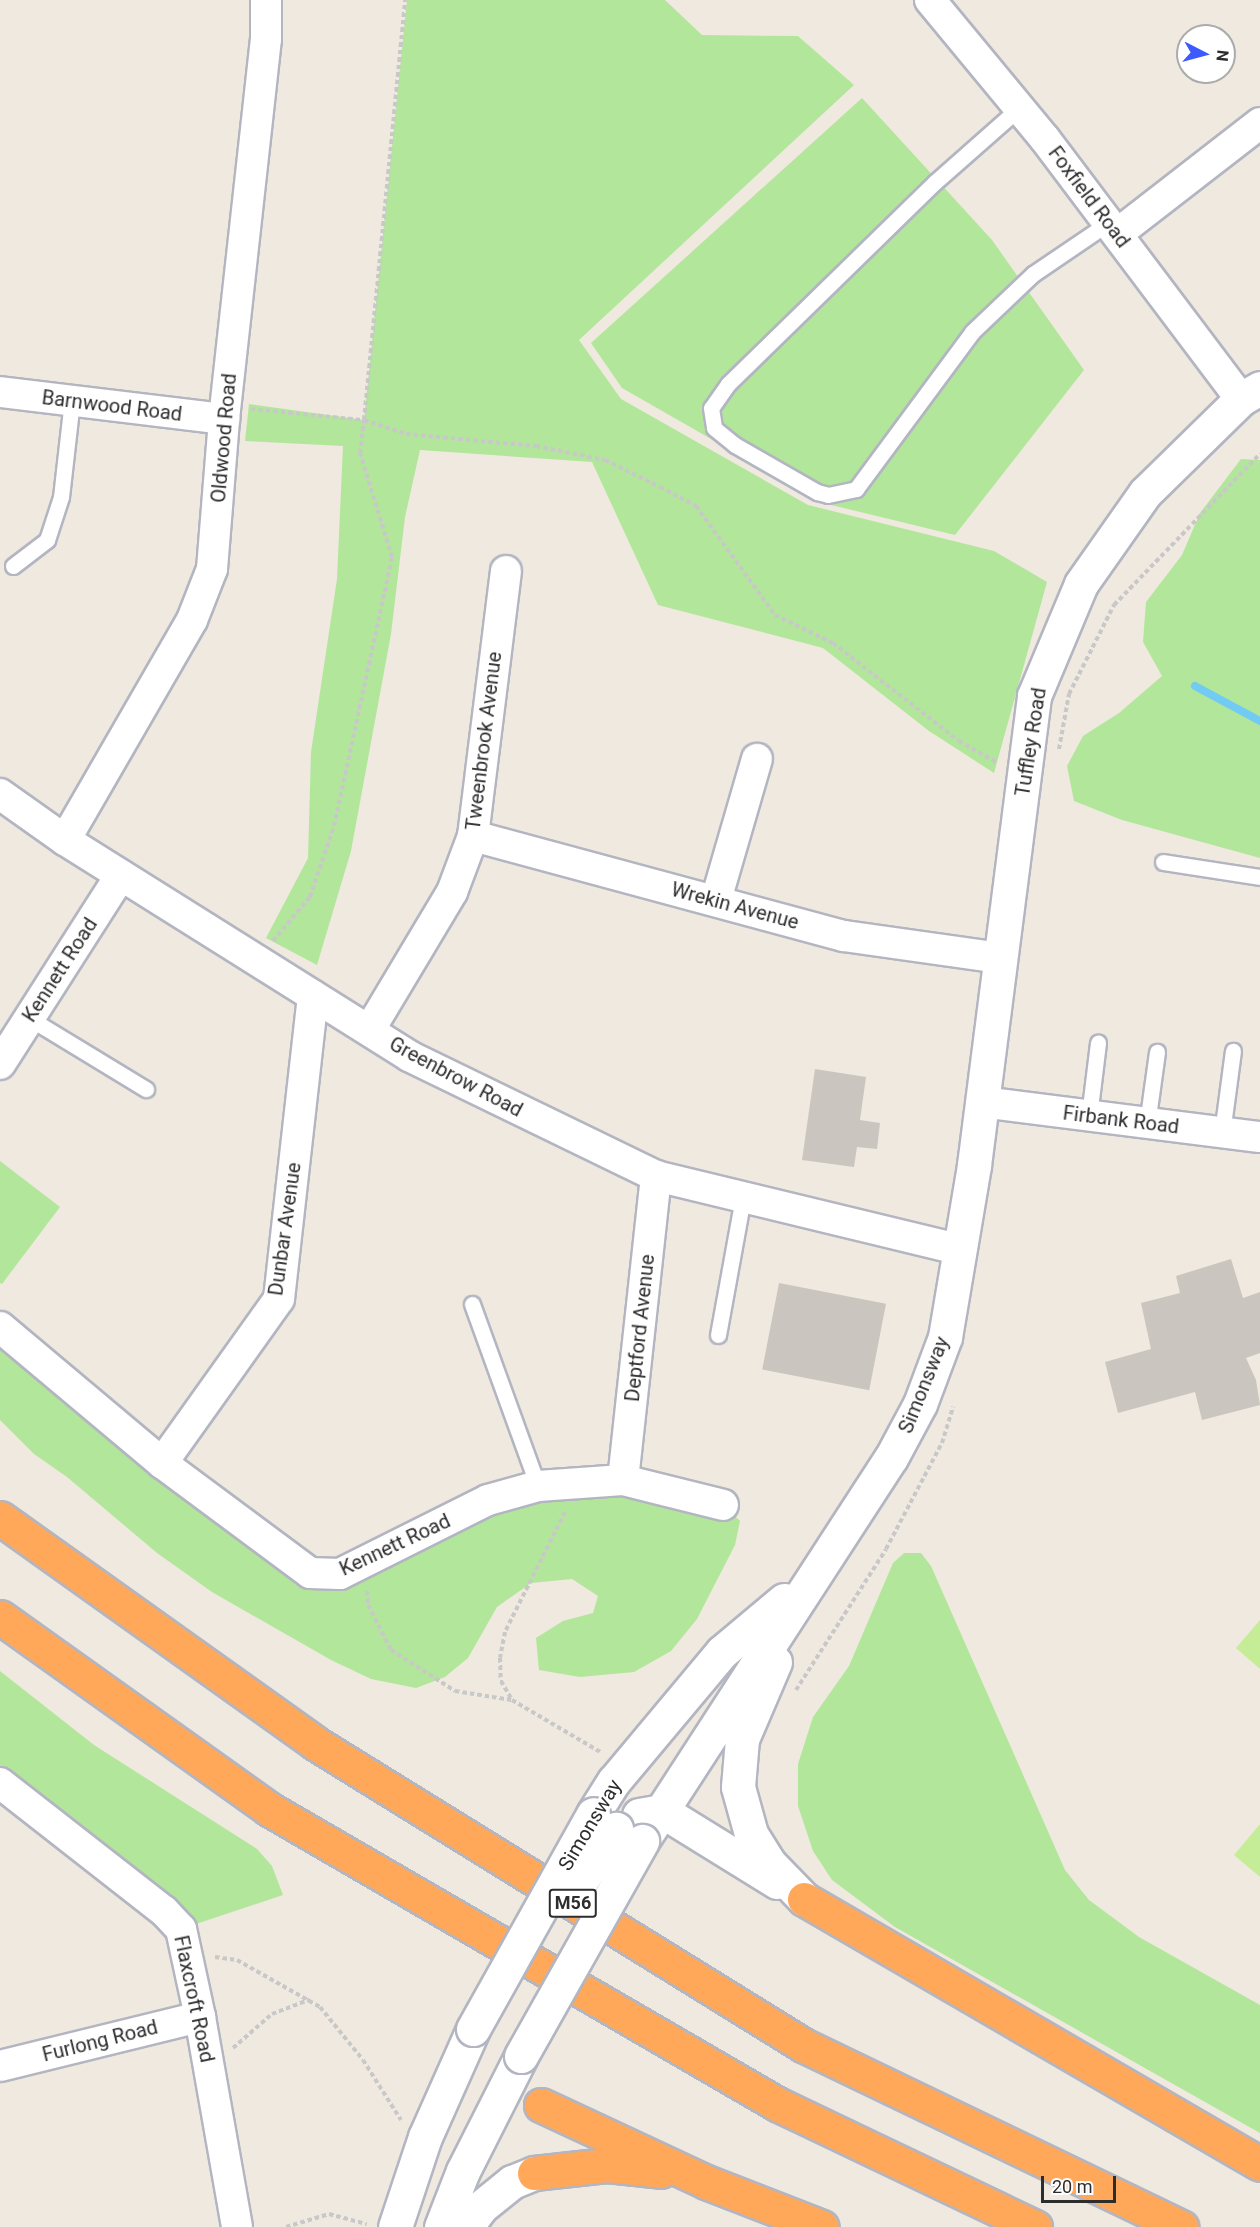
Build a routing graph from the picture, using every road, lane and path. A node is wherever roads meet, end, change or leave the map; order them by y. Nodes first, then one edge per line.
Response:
1 (266, 0) edge
2 (405, 0) edge
3 (944, 5) edge
4 (1019, 108) junction
5 (1260, 123) edge
6 (1113, 228) junction
7 (0, 392) edge
8 (1251, 394) edge
9 (72, 401) junction
10 (225, 413) junction
11 (364, 420) junction
12 (1260, 454) edge
13 (13, 566) dead end
14 (506, 571) dead end
15 (1058, 756) dead end
16 (757, 759) dead end
17 (1026, 770) junction
18 (0, 794) edge
19 (473, 836) junction
20 (64, 840) junction
21 (1163, 862) dead end
22 (121, 875) junction
23 (1260, 877) edge
24 (716, 900) junction
25 (1000, 958) junction
26 (256, 960) junction
27 (313, 996) junction
28 (29, 1018) junction
29 (370, 1029) junction
30 (1098, 1043) dead end
31 (1233, 1051) dead end
32 (1157, 1052) dead end
33 (0, 1064) edge
34 (146, 1089) dead end
35 (982, 1102) junction
36 (1089, 1116) junction
37 (1147, 1124) junction
38 (1222, 1133) junction
39 (1260, 1137) edge
40 (656, 1176) junction
41 (743, 1197) junction
42 (961, 1250) junction
43 (472, 1304) dead end
44 (0, 1327) edge
45 (718, 1335) dead end
46 (162, 1463) junction
47 (623, 1480) junction
48 (579, 1483) junction
49 (538, 1486) junction
50 (723, 1506) dead end
51 (0, 1518) edge
52 (366, 1561) junction
53 (816, 1574) junction
54 (0, 1617) edge
55 (512, 1700) junction
56 (605, 1755) dead end
57 (0, 1783) edge
58 (662, 1811) junction
59 (617, 1828) junction
60 (804, 1899) junction
61 (188, 1953) junction
62 (309, 2000) junction
63 (200, 2017) junction
64 (459, 2062) junction
65 (0, 2066) edge
66 (210, 2072) junction
67 (505, 2087) junction
68 (541, 2105) joint
69 (402, 2123) dead end
70 (1260, 2164) edge
71 (534, 2173) joint
72 (706, 2182) junction
73 (381, 2225) edge
74 (237, 2227) edge
75 (286, 2227) edge
76 (441, 2227) edge
77 (466, 2227) edge
78 (822, 2227) edge
79 (1035, 2227) edge
80 (1181, 2227) edge

1 - 10 street, Oldwood Road
2 - 11 path
3 - 4 street, Foxfield Road
4 - 6 street, Foxfield Road
4 - 6 lane
5 - 6 street
6 - 8 street, Foxfield Road
7 - 9 street, Barnwood Road
8 - 17 street, Tuffley Road
9 - 10 street, Barnwood Road
9 - 13 lane
10 - 11 path
10 - 20 street, Oldwood Road
11 - 17 path
11 - 26 path
12 - 15 path
14 - 19 street, Tweenbrook Avenue
16 - 24 street
17 - 25 street, Tuffley Road
18 - 20 street, Greenbrow Road
19 - 24 street, Wrekin Avenue
19 - 29 street, Tweenbrook Avenue
20 - 22 street, Greenbrow Road
21 - 23 lane
22 - 26 street, Greenbrow Road
22 - 28 street, Kennett Road
24 - 25 street, Wrekin Avenue
25 - 35 street, Tuffley Road
26 - 27 street, Greenbrow Road
27 - 29 street, Greenbrow Road
27 - 46 street, Dunbar Avenue
28 - 33 street, Kennett Road
28 - 34 lane
29 - 40 street, Greenbrow Road
30 - 36 lane
31 - 38 lane
32 - 37 lane
35 - 36 street, Firbank Road
35 - 42 street, Simonsway
36 - 37 street, Firbank Road
37 - 38 street, Firbank Road
38 - 39 street, Firbank Road
40 - 41 street, Greenbrow Road
40 - 47 street, Deptford Avenue
41 - 42 street, Greenbrow Road
41 - 45 lane
42 - 53 street, Simonsway
43 - 49 lane
44 - 46 street, Kennett Road
46 - 52 street, Kennett Road
47 - 48 street, Kennett Road
47 - 50 street, Kennett Road
48 - 49 street, Kennett Road
48 - 55 path
49 - 52 street, Kennett Road
51 - 80 highway, M56
52 - 55 path
53 - 58 street, Simonsway
53 - 59 street, Simonsway
53 - 60 street
54 - 79 highway
55 - 56 path
57 - 61 street, Flaxcroft Road
58 - 59 street, Simonsway
58 - 60 street
59 - 64 street, Simonsway, bridge
59 - 67 street, Simonsway, bridge
60 - 70 highway
61 - 62 path
61 - 63 street, Flaxcroft Road
62 - 66 path
62 - 69 path
63 - 65 street, Furlong Road
63 - 66 street, Flaxcroft Road
64 - 67 street
64 - 73 street, Simonsway
66 - 74 street, Flaxcroft Road
67 - 68 street
67 - 76 street, Simonsway
68 - 72 highway
71 - 72 highway
71 - 77 street
72 - 78 highway
73 - 75 path

